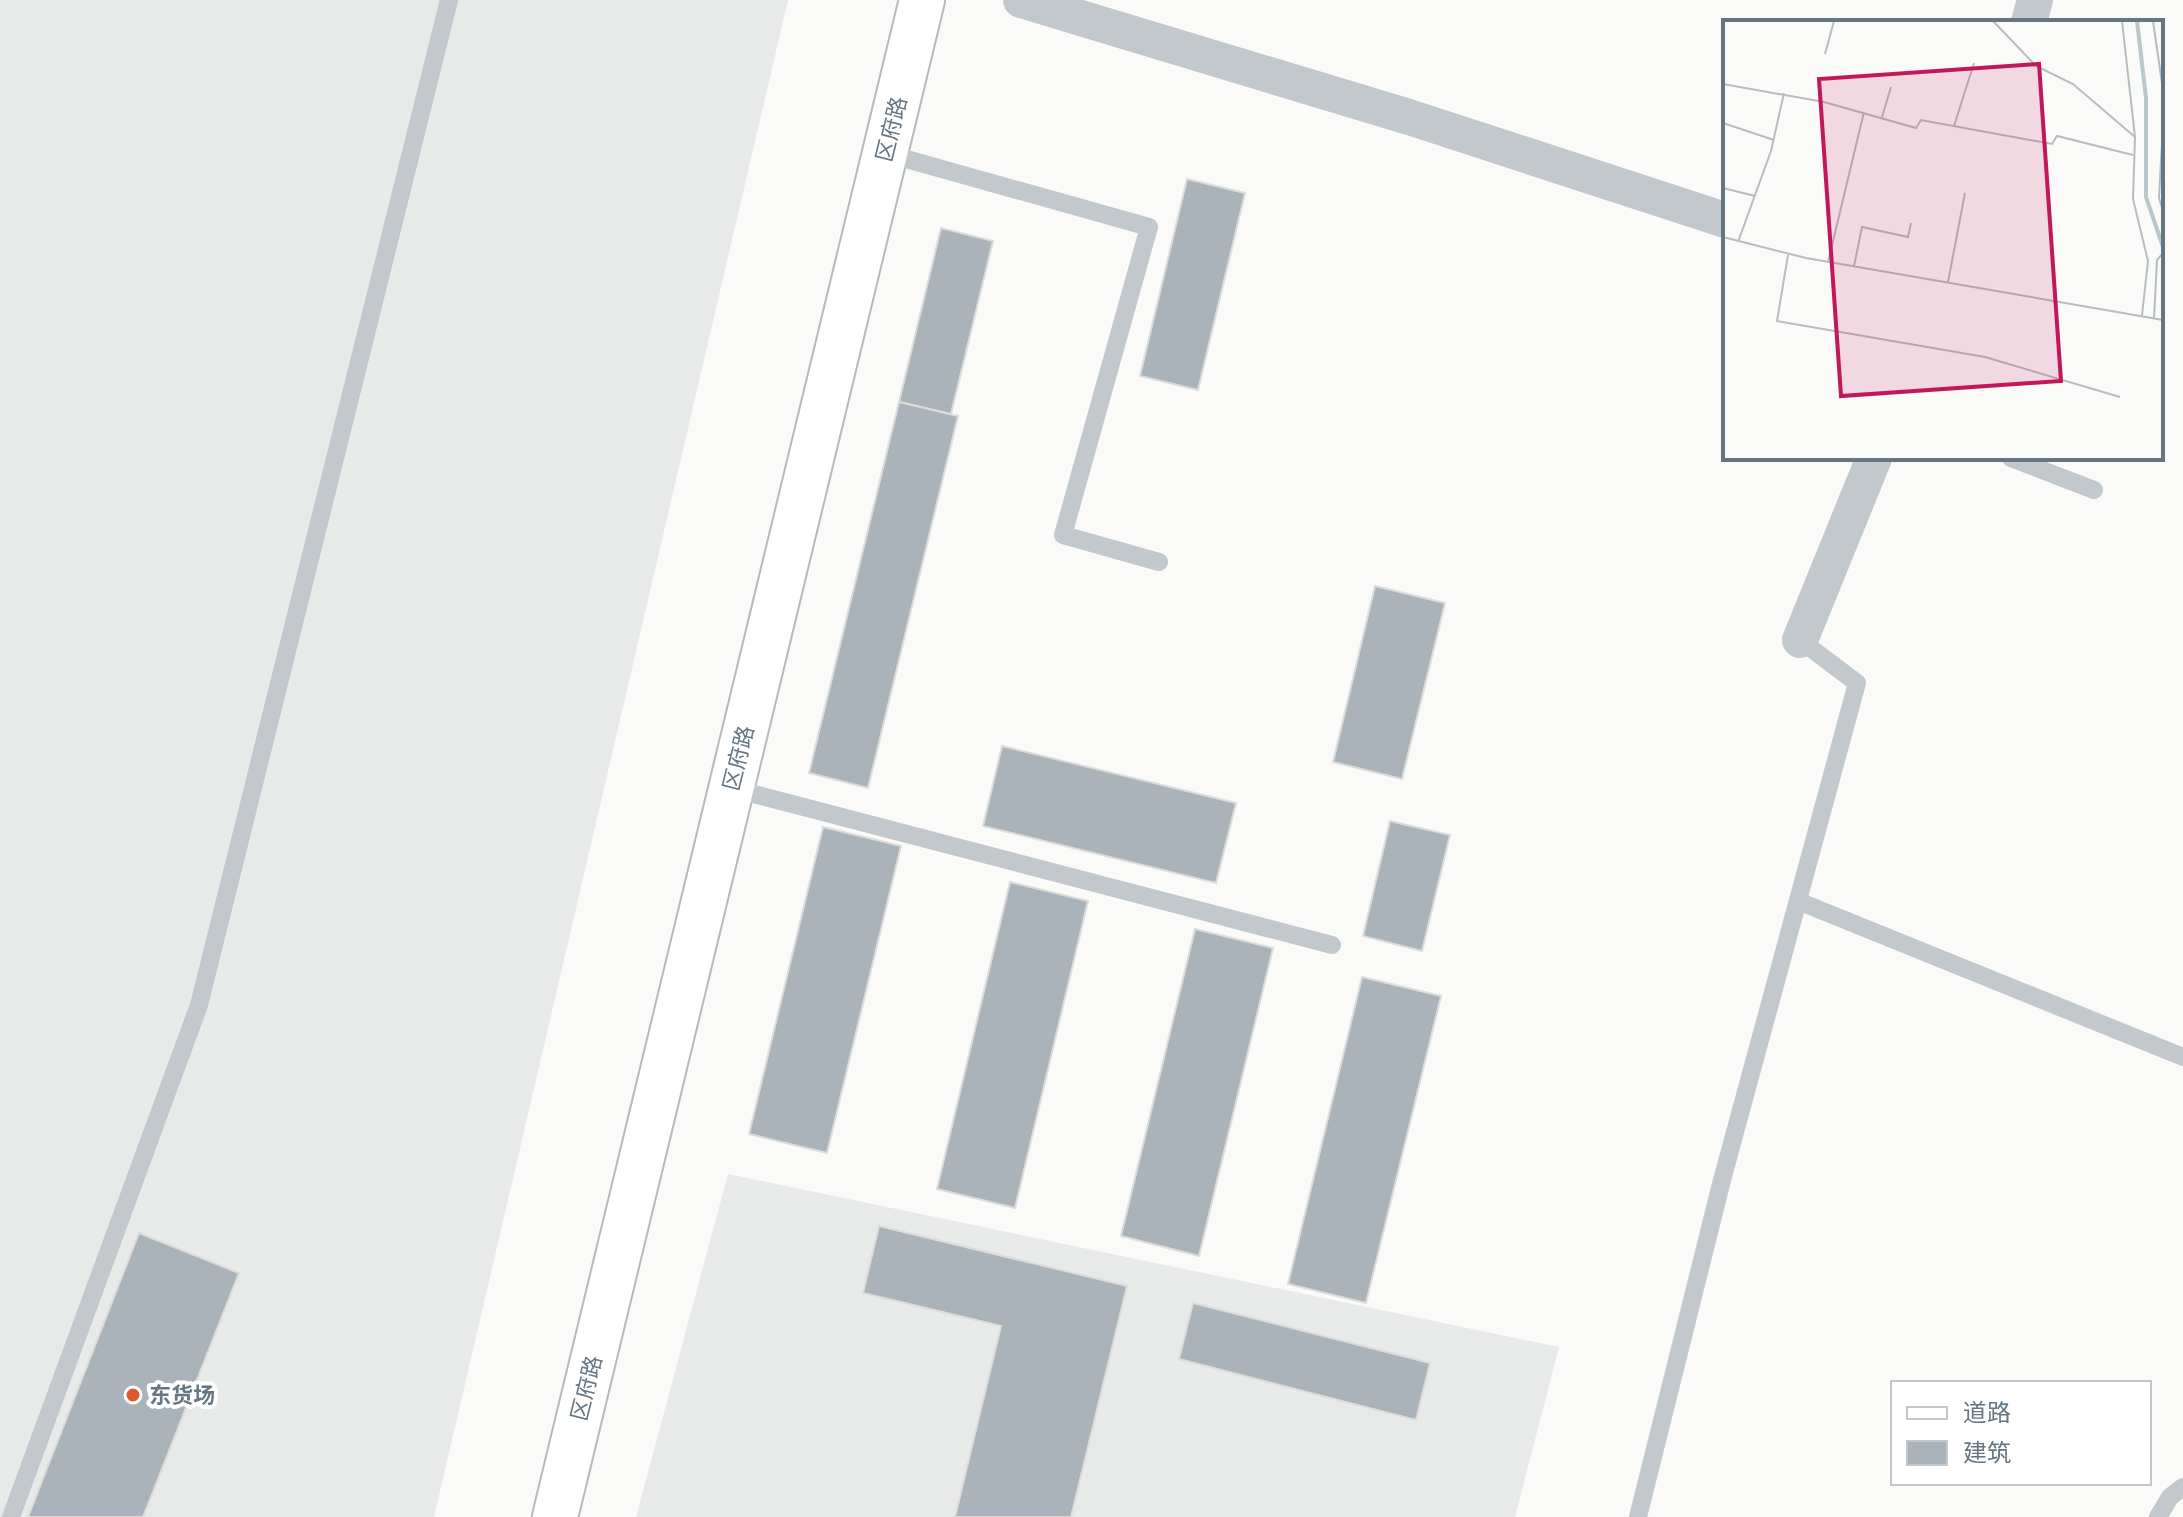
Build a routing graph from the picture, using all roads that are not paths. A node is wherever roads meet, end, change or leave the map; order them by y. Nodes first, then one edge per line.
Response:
1 (449, 0) edge
2 (922, 0) edge
3 (1021, 0) edge
4 (2035, 0) edge
5 (2030, 20) edge
6 (885, 153) junction
7 (1723, 219) edge
8 (1873, 460) edge
9 (2016, 460) edge
10 (2094, 490) dead end
11 (1159, 562) dead end
12 (1800, 640) joint
13 (731, 788) junction
14 (1798, 901) junction
15 (1332, 945) dead end
16 (2183, 1057) edge
17 (2183, 1487) edge
18 (11, 1517) edge
19 (555, 1517) edge
20 (1638, 1517) edge
21 (2158, 1517) edge

1 - 18 lane
2 - 6 main road, 区府路
3 - 7 street
4 - 5 street
6 - 11 lane
6 - 13 main road, 区府路
8 - 12 street
9 - 10 lane
12 - 14 lane
13 - 15 lane
13 - 19 main road, 区府路
14 - 16 lane
14 - 20 lane
17 - 21 lane

